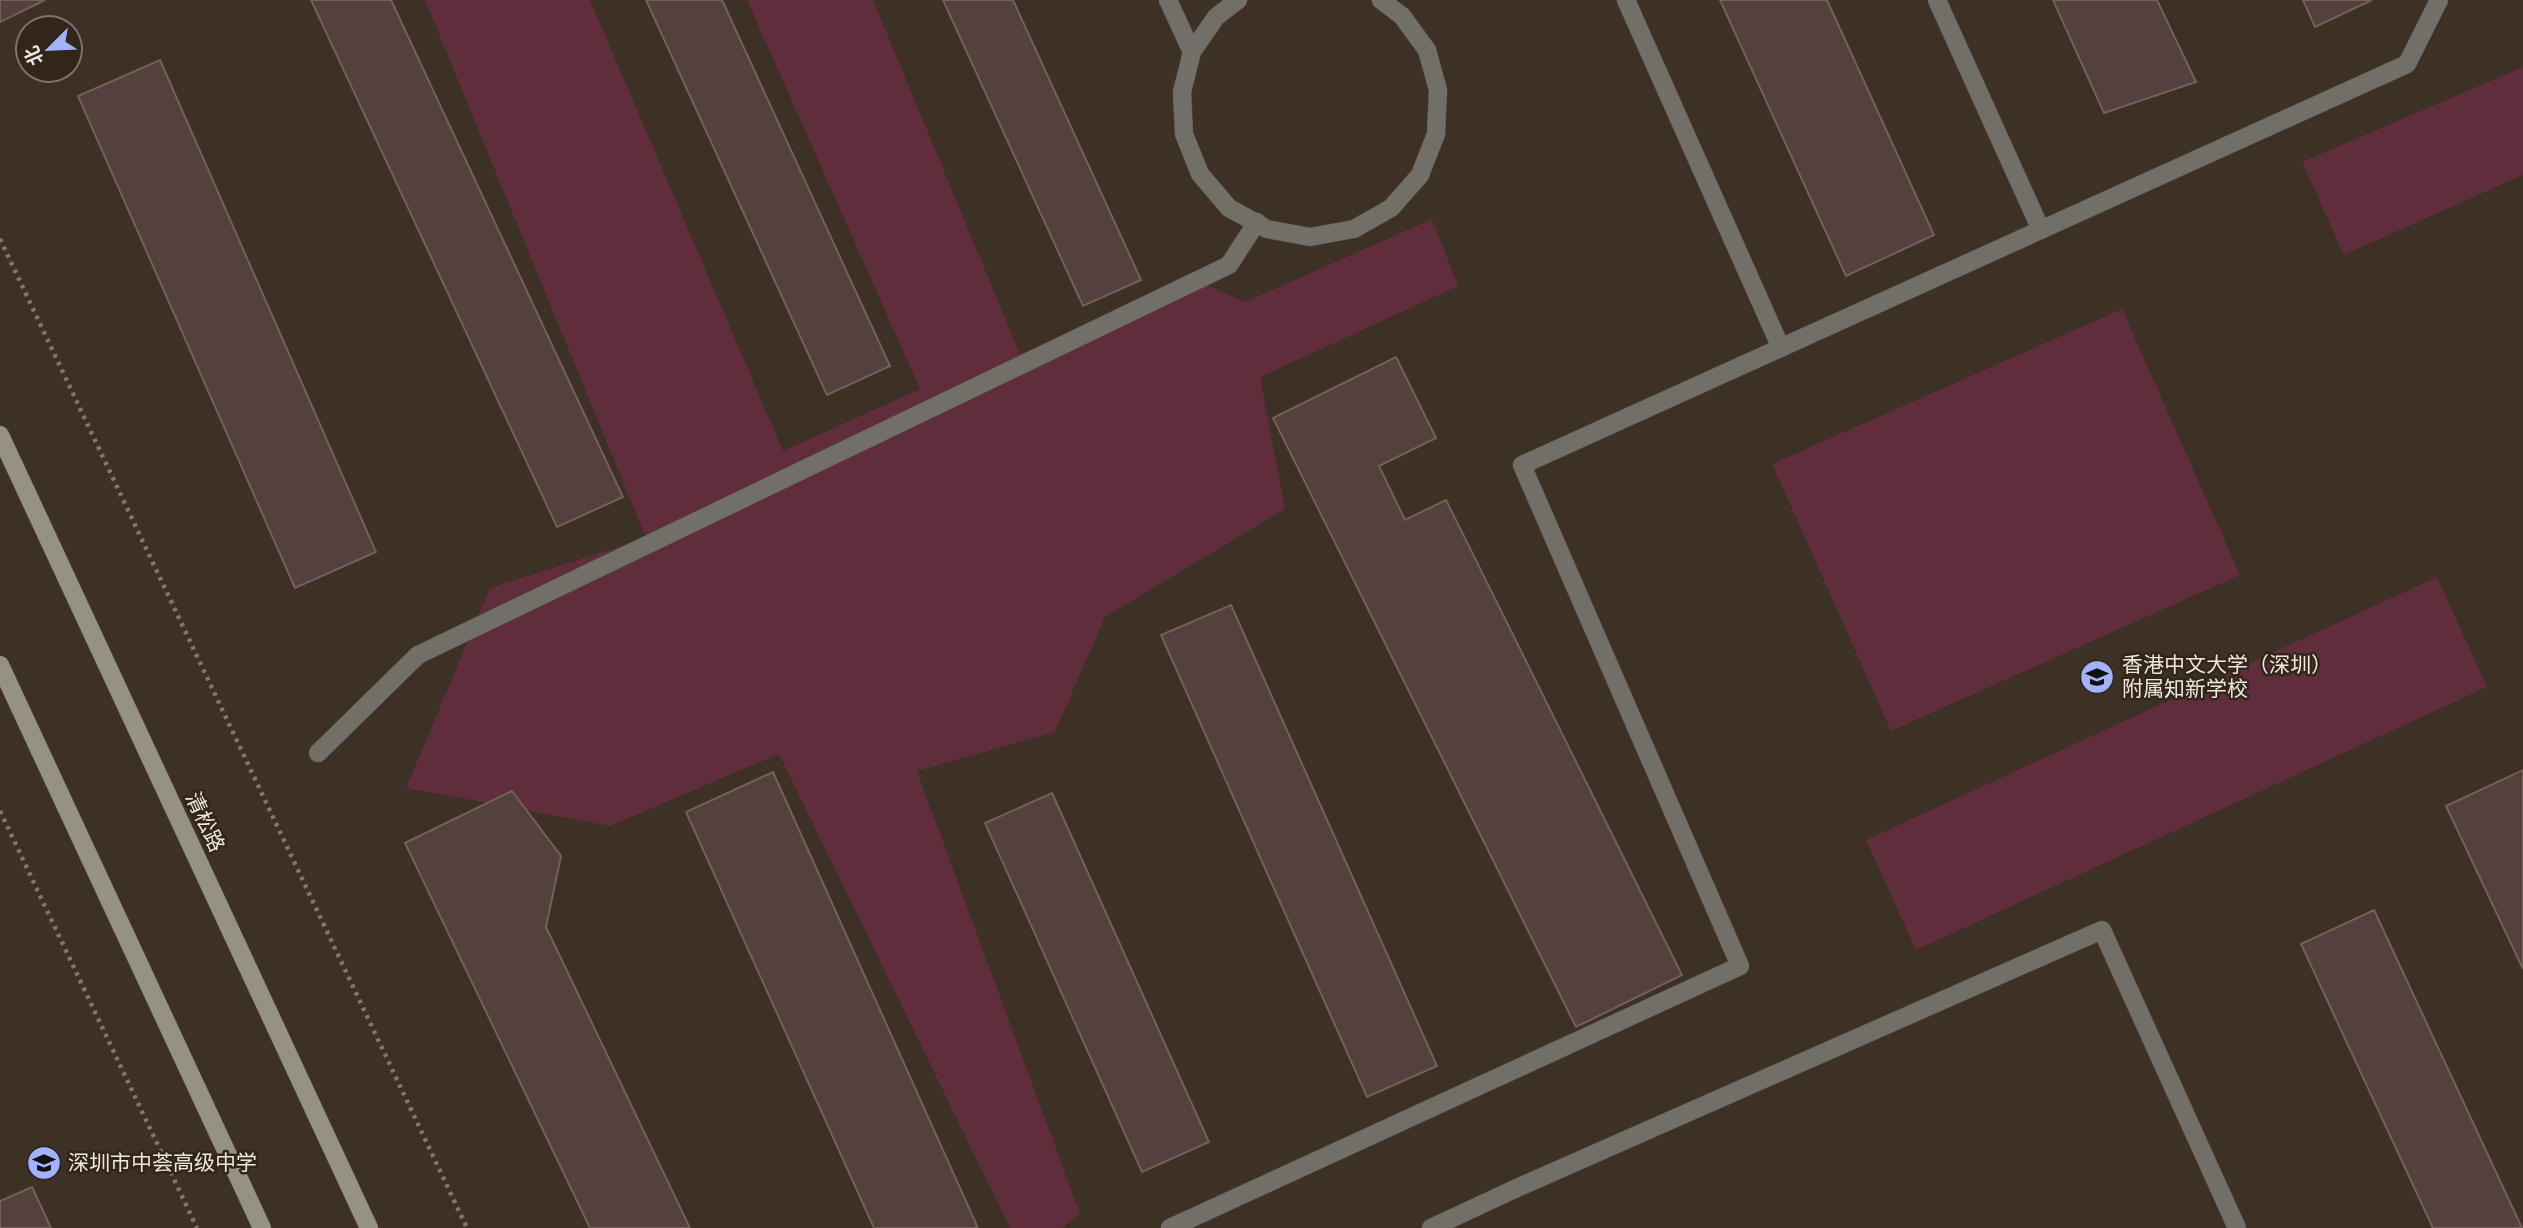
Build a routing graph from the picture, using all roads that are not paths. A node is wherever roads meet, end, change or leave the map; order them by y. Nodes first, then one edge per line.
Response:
1 (1168, 0) edge
2 (1238, 0) edge
3 (1626, 0) edge
4 (1937, 0) edge
5 (2439, 0) edge
6 (1385, 2) edge
7 (1192, 52) junction
8 (1257, 222) junction
9 (2041, 230) junction
10 (1781, 348) junction
11 (0, 435) edge
12 (0, 665) edge
13 (318, 753) dead end
14 (1460, 1222) edge
15 (262, 1228) edge
16 (369, 1228) edge
17 (1170, 1228) edge
18 (1431, 1228) edge
19 (2237, 1228) edge

1 - 7 street
2 - 7 street
3 - 10 street
4 - 9 street
5 - 9 street
6 - 8 street
7 - 8 street
8 - 13 street
9 - 10 street
10 - 17 street
11 - 16 street, 清松路
12 - 15 street
14 - 18 street
14 - 19 street

